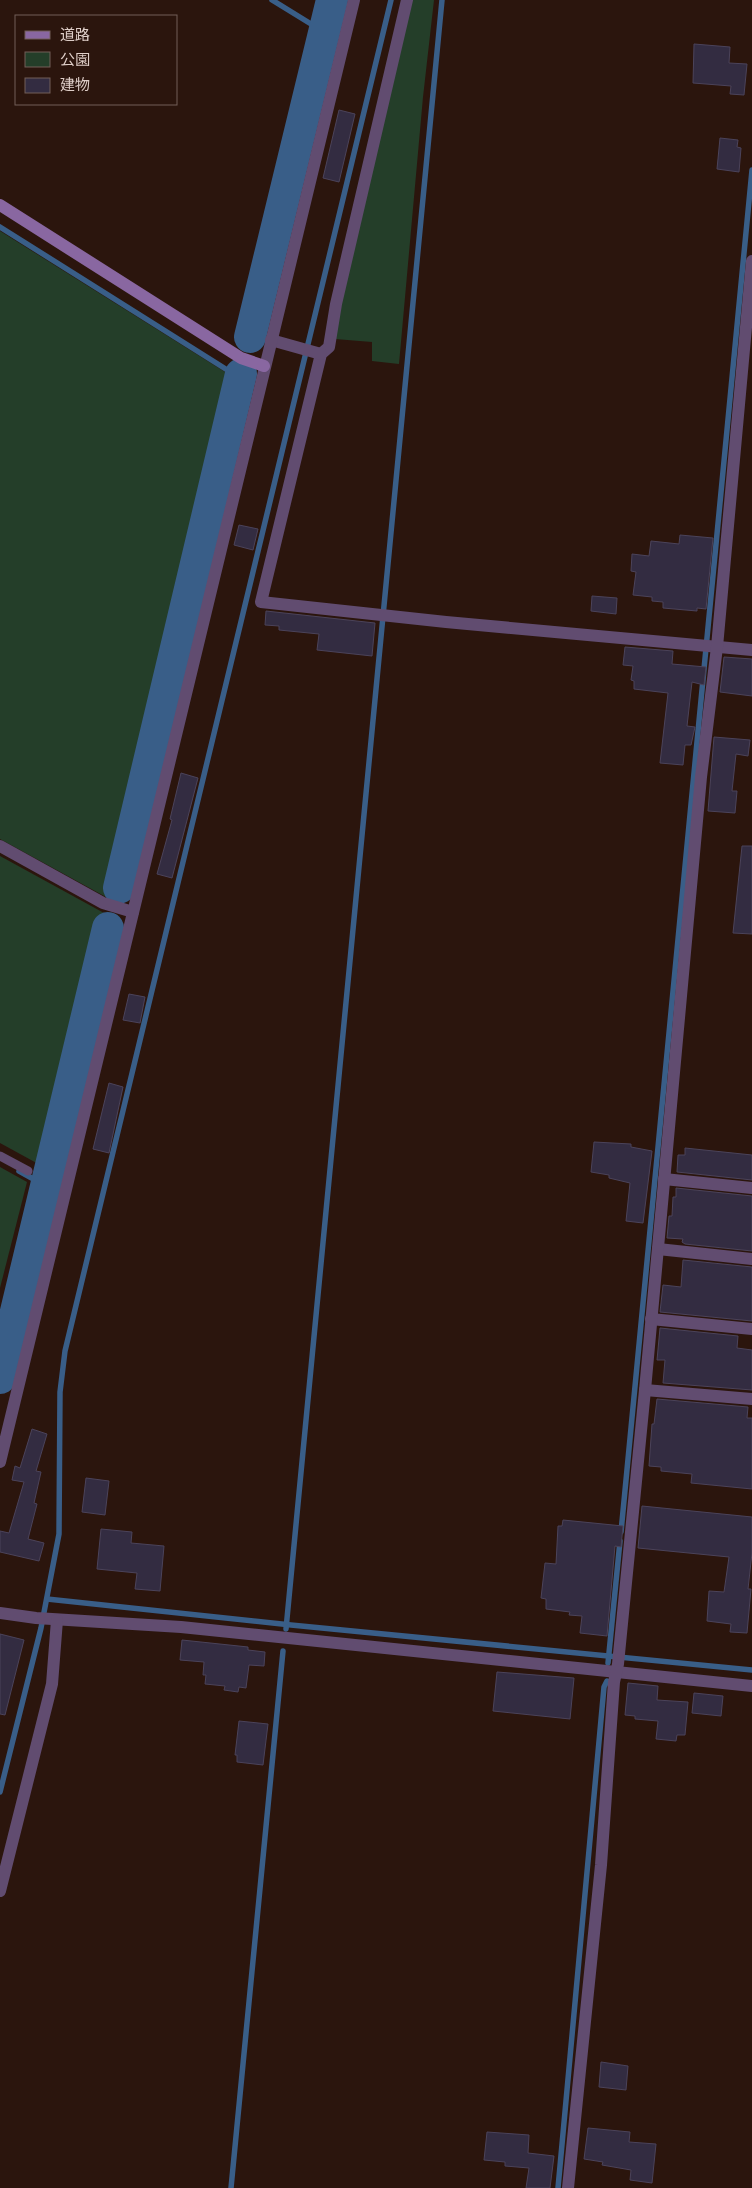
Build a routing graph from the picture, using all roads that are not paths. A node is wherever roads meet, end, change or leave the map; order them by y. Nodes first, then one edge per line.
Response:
1 (354, 0) edge
2 (407, 0) edge
3 (0, 205) edge
4 (752, 261) edge
5 (271, 340) junction
6 (318, 353) junction
7 (264, 366) junction
8 (708, 647) junction
9 (752, 650) edge
10 (0, 846) edge
11 (133, 912) junction
12 (0, 1156) edge
13 (28, 1171) dead end
14 (664, 1180) junction
15 (752, 1188) edge
16 (658, 1249) junction
17 (752, 1259) edge
18 (651, 1319) junction
19 (752, 1329) edge
20 (645, 1390) junction
21 (752, 1400) edge
22 (0, 1462) edge
23 (0, 1613) edge
24 (53, 1620) junction
25 (617, 1668) junction
26 (752, 1686) edge
27 (0, 1890) edge
28 (568, 2188) edge

1 - 5 street
2 - 6 street
3 - 7 street
4 - 8 street
5 - 6 street
5 - 7 street
6 - 8 street
7 - 11 street
8 - 9 street
8 - 14 street
10 - 11 street
11 - 22 street
12 - 13 lane
14 - 15 street
14 - 16 street
16 - 17 street
16 - 18 street
18 - 19 street
18 - 20 street
20 - 21 street
20 - 25 street
23 - 24 street
24 - 25 street
24 - 27 street
25 - 26 street
25 - 28 street

